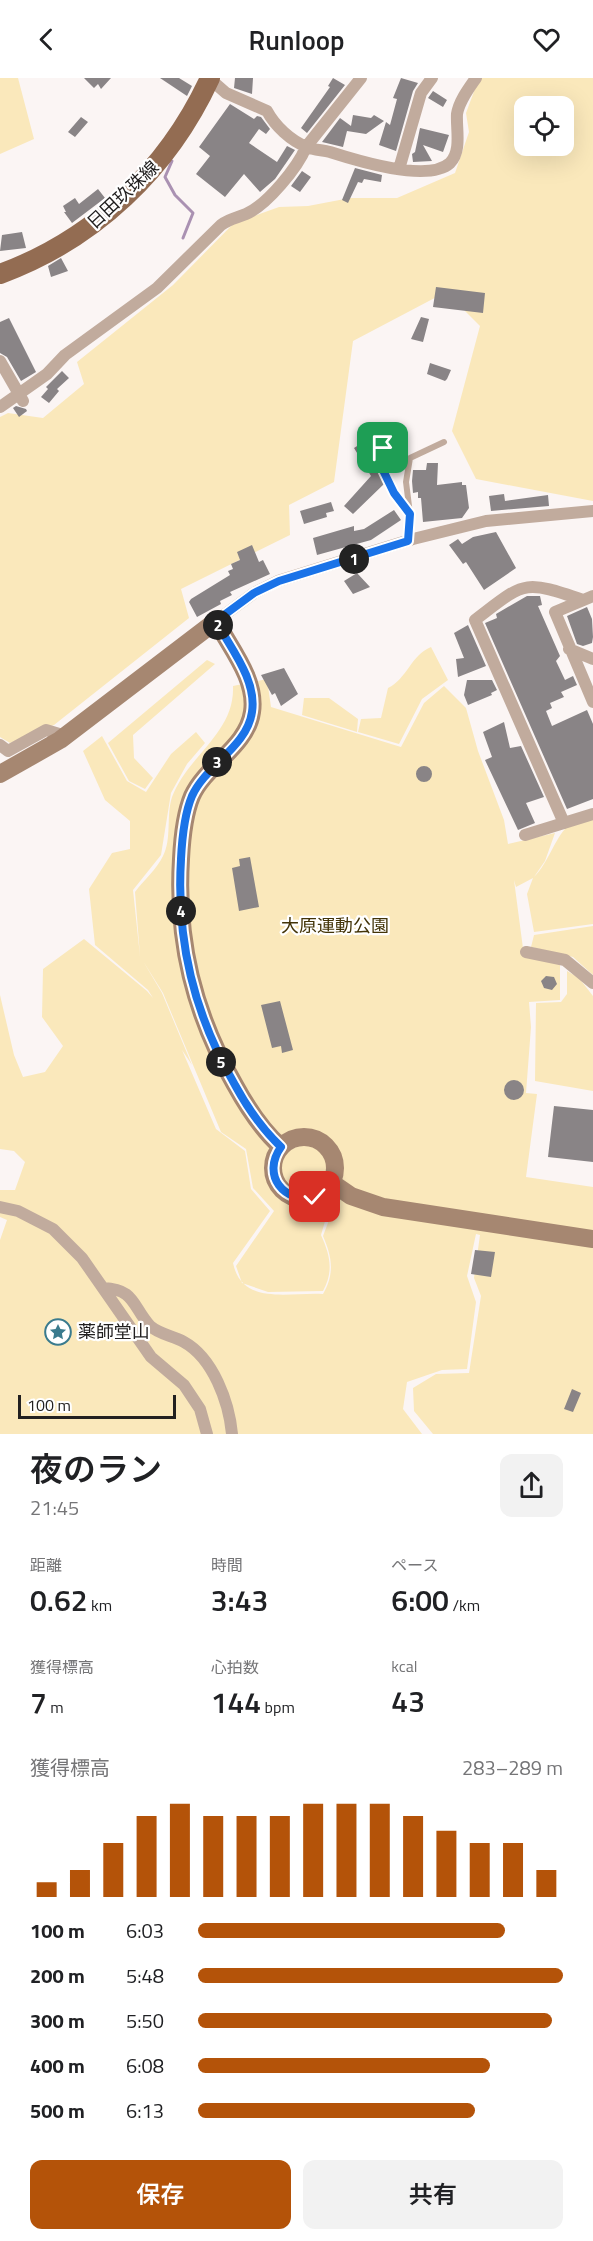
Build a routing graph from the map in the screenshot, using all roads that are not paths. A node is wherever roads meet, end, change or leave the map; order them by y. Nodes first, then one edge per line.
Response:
1 (210, 78) edge
2 (361, 78) edge
3 (432, 78) edge
4 (477, 78) edge
5 (306, 147) junction
6 (399, 169) junction
7 (0, 274) edge
8 (0, 361) edge
9 (21, 398) junction
10 (0, 407) edge
11 (444, 442) dead end
12 (383, 448) dead end
13 (593, 511) edge
14 (410, 514) junction
15 (408, 541) junction
16 (588, 598) edge
17 (216, 621) junction
18 (569, 649) junction
19 (593, 658) edge
20 (593, 702) edge
21 (66, 736) junction
22 (0, 745) edge
23 (0, 774) edge
24 (593, 814) edge
25 (564, 823) junction
26 (525, 835) dead end
27 (526, 952) dead end
28 (593, 983) edge
29 (281, 1147) junction
30 (332, 1183) junction
31 (0, 1207) edge
32 (593, 1239) edge
33 (102, 1288) junction
34 (207, 1434) edge
35 (232, 1434) edge

1 - 5 street
1 - 7 main road, 日田玖珠線
2 - 5 street
3 - 6 street
4 - 6 street
5 - 6 street
5 - 9 street
8 - 9 street
9 - 10 street
11 - 14 lane
12 - 14 lane
13 - 15 street
14 - 15 lane
15 - 17 street
16 - 18 street
16 - 25 street
17 - 21 street
17 - 29 street
18 - 19 street
18 - 20 street
21 - 22 street
21 - 23 street
24 - 25 street
25 - 26 street
27 - 28 street
29 - 30 street
29 - 30 street
30 - 32 street
31 - 33 street
33 - 34 street
33 - 35 street

